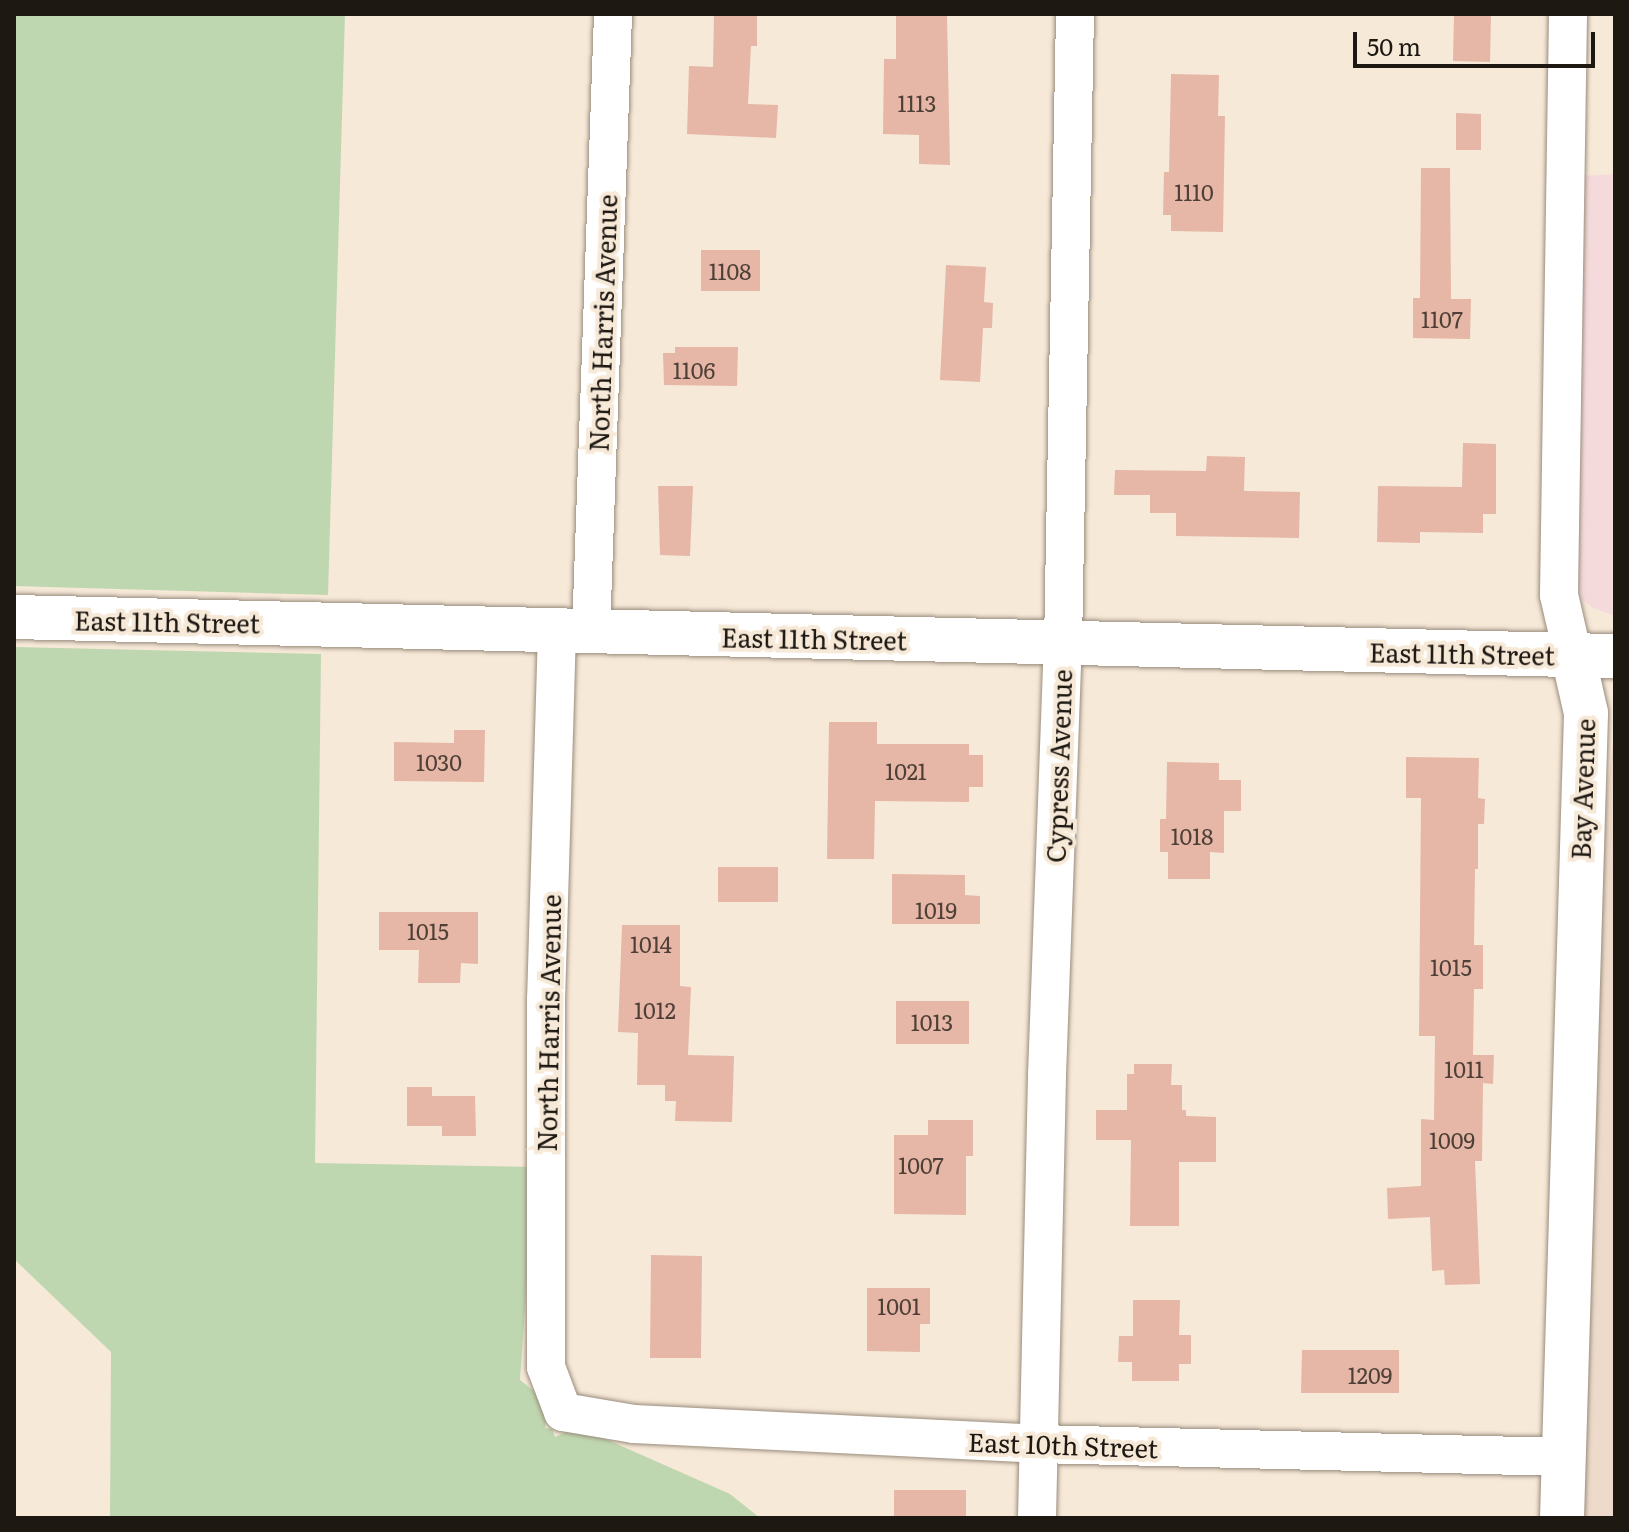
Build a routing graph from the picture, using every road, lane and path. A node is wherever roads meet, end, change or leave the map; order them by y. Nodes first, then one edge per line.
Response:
1 (613, 14) edge
2 (1075, 14) edge
3 (1568, 14) edge
4 (14, 617) edge
5 (574, 631) junction
6 (1063, 644) junction
7 (1594, 656) edge
8 (563, 1412) joint
9 (1038, 1444) junction
10 (1563, 1457) junction
11 (1037, 1518) edge
12 (1562, 1518) edge

1 - 5 street, North Harris Avenue
2 - 6 street, Cypress Avenue
3 - 7 street, Bay Avenue
4 - 5 main road, East 11th Street
5 - 6 main road, East 11th Street
5 - 8 street, North Harris Avenue
6 - 7 main road, East 11th Street
6 - 9 street, Cypress Avenue
7 - 10 main road, Bay Avenue
8 - 9 street, East 10th Street
9 - 10 street, East 10th Street
9 - 11 street, Cypress Avenue
10 - 12 main road, Bay Avenue

